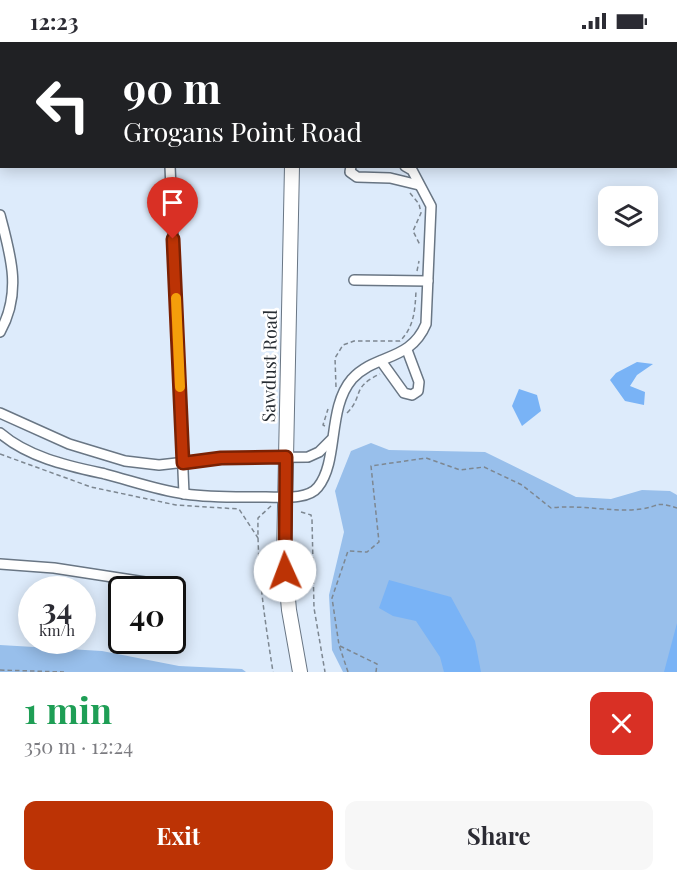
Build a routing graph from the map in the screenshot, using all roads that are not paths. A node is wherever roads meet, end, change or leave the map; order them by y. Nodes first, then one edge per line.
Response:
1 (171, 168) edge
2 (292, 168) edge
3 (351, 168) edge
4 (408, 168) edge
5 (419, 185) junction
6 (0, 215) edge
7 (354, 280) dead end
8 (428, 281) junction
9 (0, 332) edge
10 (407, 350) junction
11 (381, 361) junction
12 (0, 413) edge
13 (0, 434) edge
14 (331, 440) junction
15 (286, 457) junction
16 (183, 463) junction
17 (184, 494) junction
18 (284, 497) junction
19 (0, 564) edge
20 (108, 576) edge
21 (300, 672) edge

1 - 16 street
2 - 15 street, Sawdust Road
3 - 5 street
4 - 5 street
5 - 8 street
6 - 9 street
7 - 8 street
8 - 10 street
10 - 11 street
10 - 11 street
11 - 14 street
12 - 16 street
13 - 17 street
14 - 15 street
14 - 18 street
15 - 16 street
15 - 18 street, Sawdust Road
16 - 17 street
17 - 18 street
18 - 21 street, Sawdust Road
19 - 20 street

